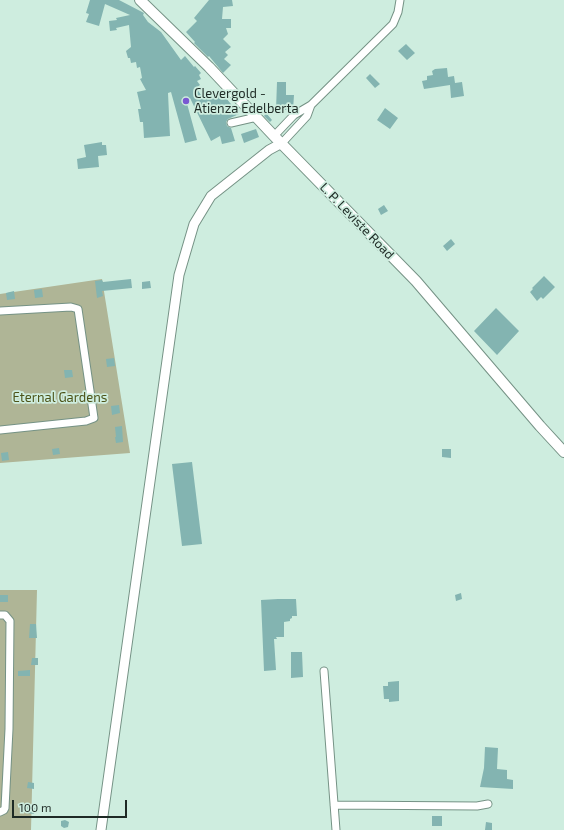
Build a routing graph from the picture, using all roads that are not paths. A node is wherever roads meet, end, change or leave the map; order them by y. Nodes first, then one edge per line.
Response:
1 (140, 0) edge
2 (400, 0) edge
3 (257, 117) junction
4 (231, 123) dead end
5 (278, 140) junction
6 (0, 311) edge
7 (0, 430) edge
8 (564, 452) edge
9 (0, 615) edge
10 (324, 671) dead end
11 (488, 804) dead end
12 (334, 805) junction
13 (0, 812) edge
14 (101, 830) edge
15 (336, 830) edge

1 - 3 main road, L. P. Leviste Road
2 - 5 street
3 - 4 street
3 - 5 main road, L. P. Leviste Road
5 - 8 main road, L. P. Leviste Road
5 - 14 street
6 - 7 street
9 - 13 street
10 - 12 street
11 - 12 street
12 - 15 street

